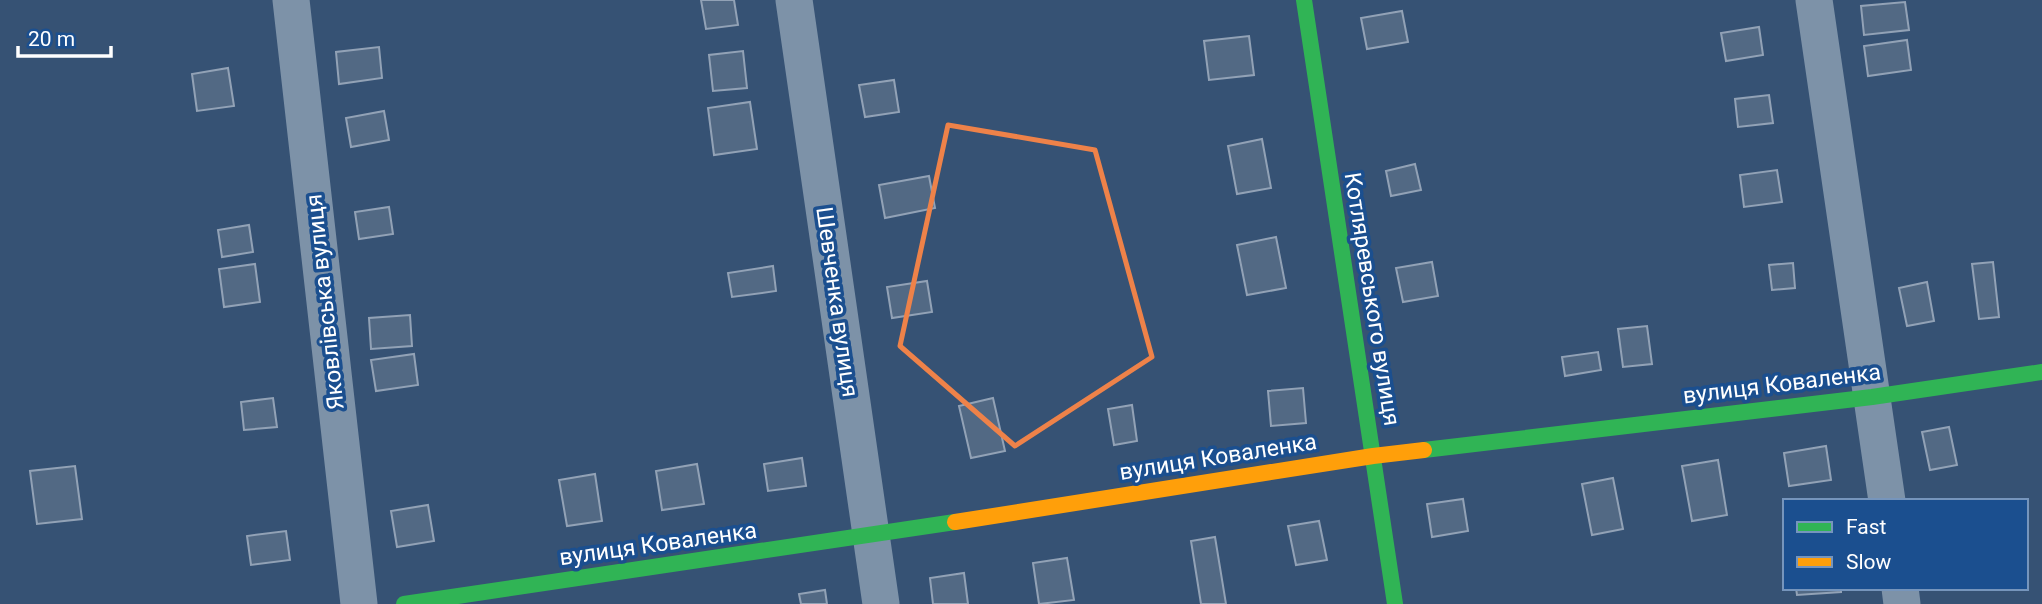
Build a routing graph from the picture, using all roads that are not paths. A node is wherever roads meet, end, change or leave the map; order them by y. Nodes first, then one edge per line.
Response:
1 (291, 0) edge
2 (793, 0) edge
3 (1304, 0) edge
4 (1814, 0) edge
5 (2042, 372) edge
6 (1872, 397) junction
7 (1373, 456) junction
8 (1887, 499) edge
9 (870, 536) junction
10 (359, 604) edge
11 (404, 604) edge
12 (880, 604) edge
13 (1395, 604) edge

1 - 10 street, Яковлівська вулиця
2 - 9 street, Шевченка вулиця
3 - 7 street, Котляревського вулиця
4 - 6 street
5 - 6 street, вулиця Коваленка
6 - 7 street, вулиця Коваленка
6 - 8 street
7 - 9 street, вулиця Коваленка
7 - 13 street, Котляревського вулиця
9 - 11 street, вулиця Коваленка
9 - 12 street, Шевченка вулиця

